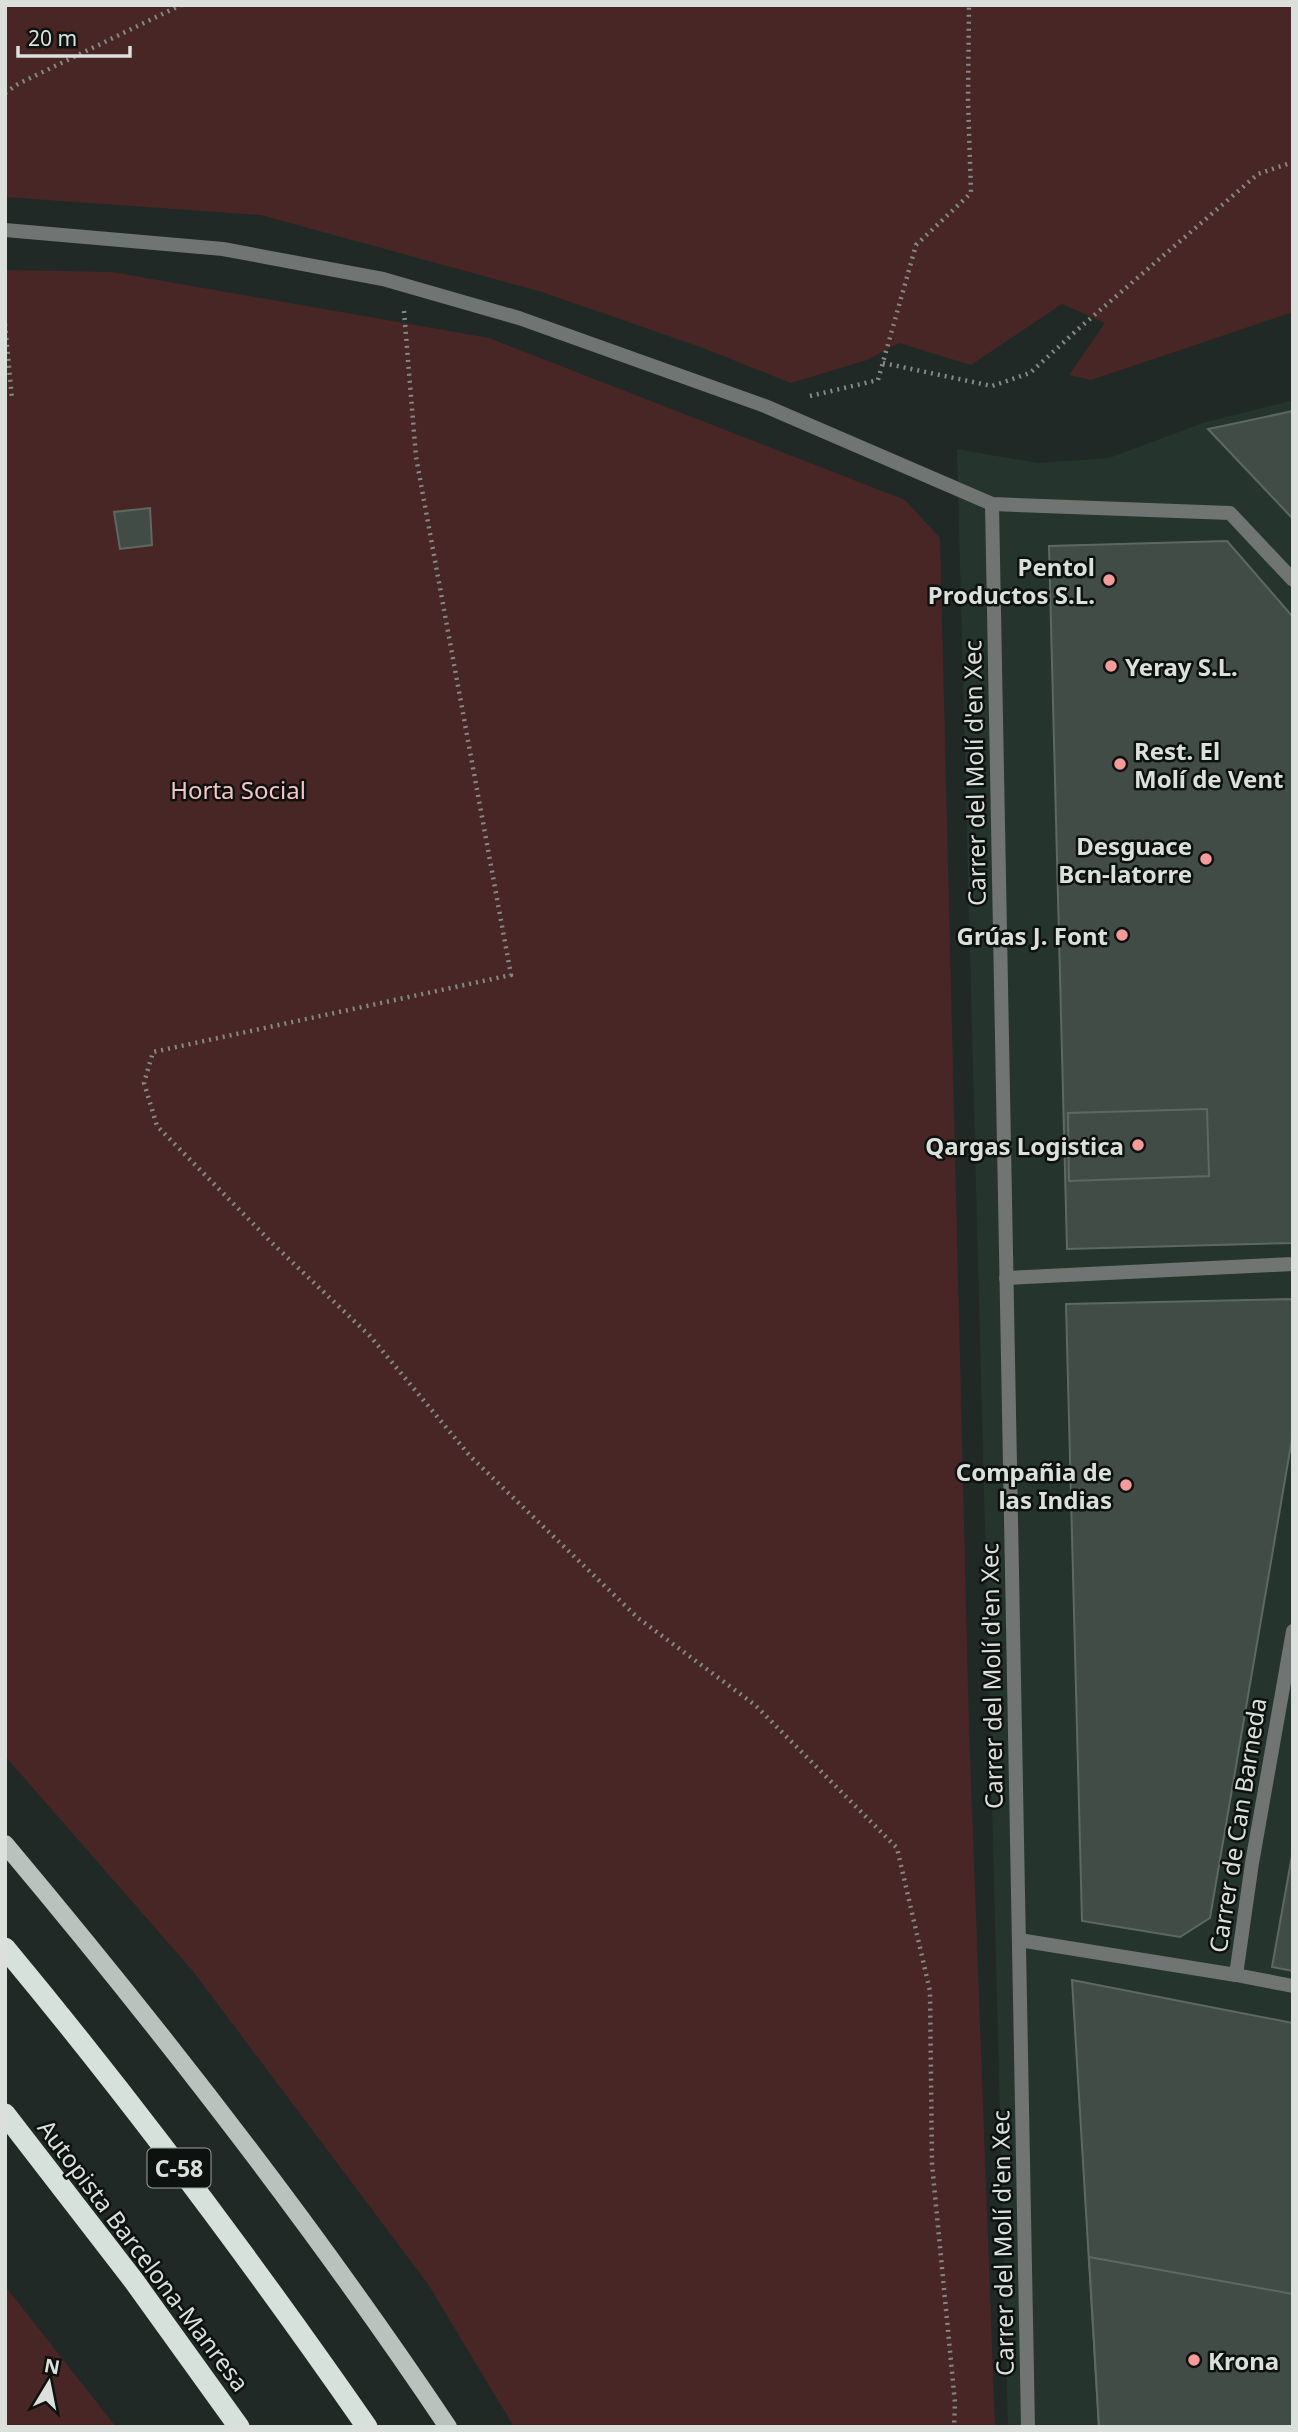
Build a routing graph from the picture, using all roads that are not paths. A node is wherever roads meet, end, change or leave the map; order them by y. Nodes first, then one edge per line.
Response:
1 (5, 230) edge
2 (992, 504) junction
3 (1293, 580) edge
4 (1293, 1264) edge
5 (1006, 1278) junction
6 (1293, 1631) edge
7 (5, 1844) edge
8 (1019, 1940) junction
9 (5, 1948) edge
10 (1236, 1975) junction
11 (1293, 1986) edge
12 (5, 2114) edge
13 (239, 2427) edge
14 (367, 2427) edge
15 (448, 2427) edge
16 (1028, 2427) edge

1 - 2 street
2 - 3 street
2 - 5 street, Carrer del Molí d'en Xec
4 - 5 street
5 - 8 street, Carrer del Molí d'en Xec
6 - 10 street, Carrer de Can Barneda
7 - 15 main road
8 - 10 street, Carrer de Can Barneda
8 - 16 street, Carrer del Molí d'en Xec
9 - 14 highway, C-58
10 - 11 street
12 - 13 highway, Autopista Barcelona-Manresa

